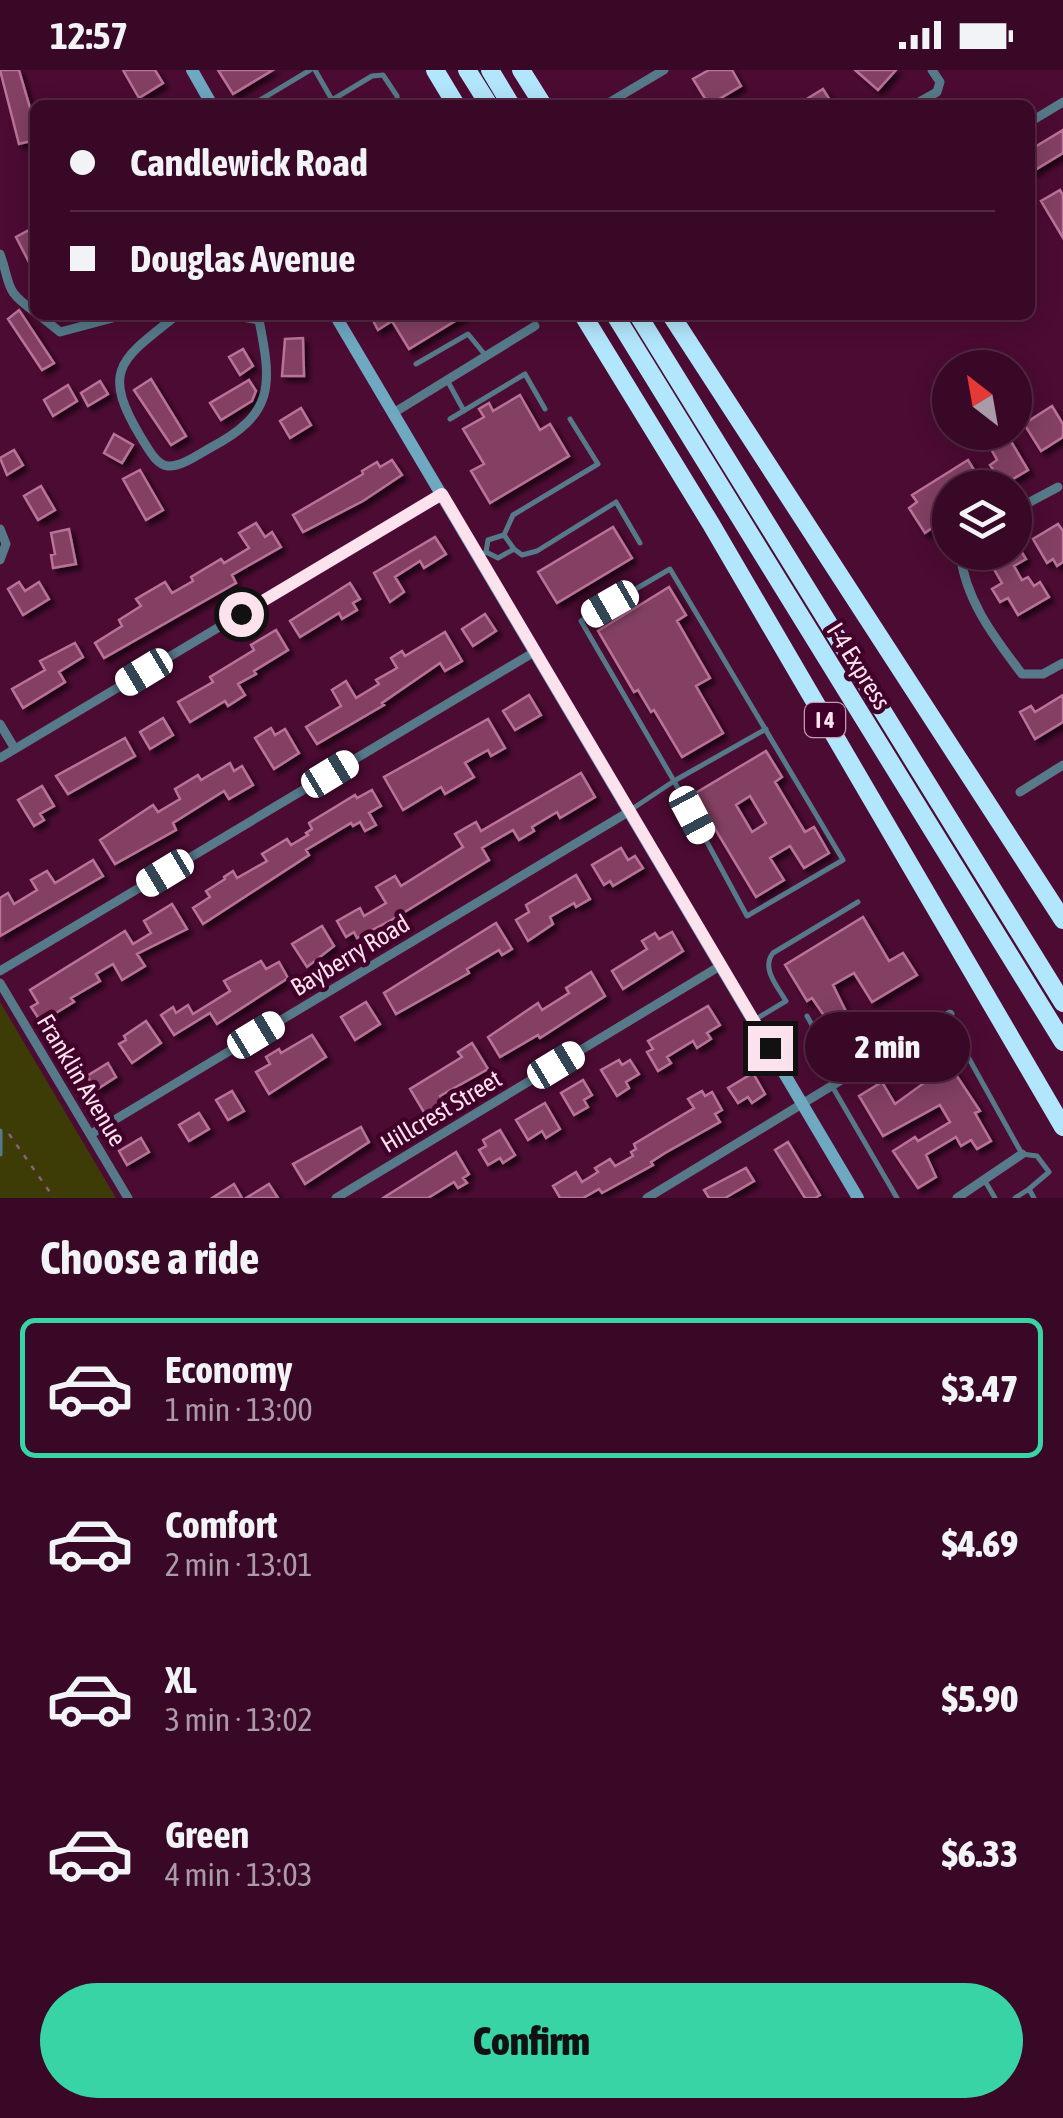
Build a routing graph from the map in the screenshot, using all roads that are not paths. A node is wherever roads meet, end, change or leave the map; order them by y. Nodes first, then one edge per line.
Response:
1 (192, 70) edge
2 (312, 70) edge
3 (435, 70) edge
4 (467, 70) edge
5 (490, 70) edge
6 (521, 70) edge
7 (664, 70) edge
8 (932, 70) edge
9 (209, 100) edge
10 (261, 100) edge
11 (332, 100) edge
12 (338, 100) edge
13 (397, 100) edge
14 (453, 100) edge
15 (486, 100) edge
16 (508, 100) edge
17 (540, 100) edge
18 (613, 100) edge
19 (923, 100) edge
20 (1063, 102) edge
21 (1035, 119) edge
22 (0, 254) edge
23 (30, 308) edge
24 (45, 320) edge
25 (105, 320) edge
26 (170, 320) edge
27 (259, 320) edge
28 (338, 320) edge
29 (586, 320) edge
30 (618, 320) edge
31 (641, 320) edge
32 (674, 320) edge
33 (535, 326) dead end
34 (486, 356) junction
35 (416, 364) dead end
36 (447, 380) junction
37 (546, 408) dead end
38 (464, 411) junction
39 (394, 412) junction
40 (570, 419) dead end
41 (450, 420) dead end
42 (1058, 487) dead end
43 (442, 494) junction
44 (1032, 501) edge
45 (0, 529) edge
46 (504, 535) junction
47 (640, 544) dead end
48 (514, 549) junction
49 (482, 554) junction
50 (0, 560) edge
51 (962, 570) edge
52 (536, 651) junction
53 (1063, 664) edge
54 (0, 724) edge
55 (766, 729) junction
56 (15, 749) junction
57 (0, 758) edge
58 (1063, 765) edge
59 (674, 781) junction
60 (1020, 792) dead end
61 (630, 811) junction
62 (858, 902) dead end
63 (1063, 920) edge
64 (720, 966) junction
65 (0, 971) edge
66 (0, 984) edge
67 (1063, 1003) edge
68 (950, 1014) joint
69 (807, 1016) dead end
70 (753, 1020) junction
71 (1063, 1042) edge
72 (843, 1080) junction
73 (832, 1086) junction
74 (803, 1104) junction
75 (1063, 1127) edge
76 (0, 1131) edge
77 (91, 1134) junction
78 (0, 1154) edge
79 (1022, 1154) junction
80 (985, 1182) junction
81 (1029, 1189) junction
82 (128, 1198) edge
83 (336, 1198) edge
84 (647, 1198) edge
85 (858, 1198) edge
86 (897, 1198) edge
87 (957, 1198) edge
88 (995, 1198) edge
89 (1015, 1198) edge
90 (1034, 1198) edge

1 - 9 main road
2 - 10 lane
2 - 11 lane
3 - 14 highway
4 - 15 highway
5 - 16 highway
6 - 17 highway
7 - 18 street
8 - 19 street
12 - 13 lane
20 - 21 street
22 - 23 street
24 - 25 street
26 - 27 street
28 - 39 main road
29 - 75 highway, I 4
30 - 71 highway, I-4 Express
31 - 67 highway, I-4 Express
32 - 63 highway
33 - 34 street
34 - 35 lane
34 - 36 street
36 - 38 lane
36 - 39 street
37 - 38 lane
38 - 41 lane
39 - 43 main road
40 - 46 lane
42 - 44 street
43 - 49 main road
43 - 56 street
45 - 50 street
46 - 48 lane
46 - 49 lane
47 - 48 lane
48 - 49 lane
49 - 52 main road
51 - 53 street
52 - 61 main road
52 - 65 street
54 - 56 street
55 - 59 lane
55 - 59 lane
55 - 59 lane
56 - 57 street
58 - 60 street
59 - 61 lane
61 - 64 main road
61 - 77 street, Bayberry Road
62 - 70 lane
64 - 70 main road
64 - 83 street, Hillcrest Street
66 - 77 street, Franklin Avenue
68 - 72 street
68 - 79 lane
69 - 72 lane
70 - 74 main road
72 - 73 street
73 - 74 street
73 - 86 lane
74 - 84 street
74 - 85 main road
76 - 78 lane
77 - 82 street, Franklin Avenue
79 - 80 street
79 - 81 lane
80 - 87 street
80 - 88 lane
81 - 89 lane
81 - 90 lane

